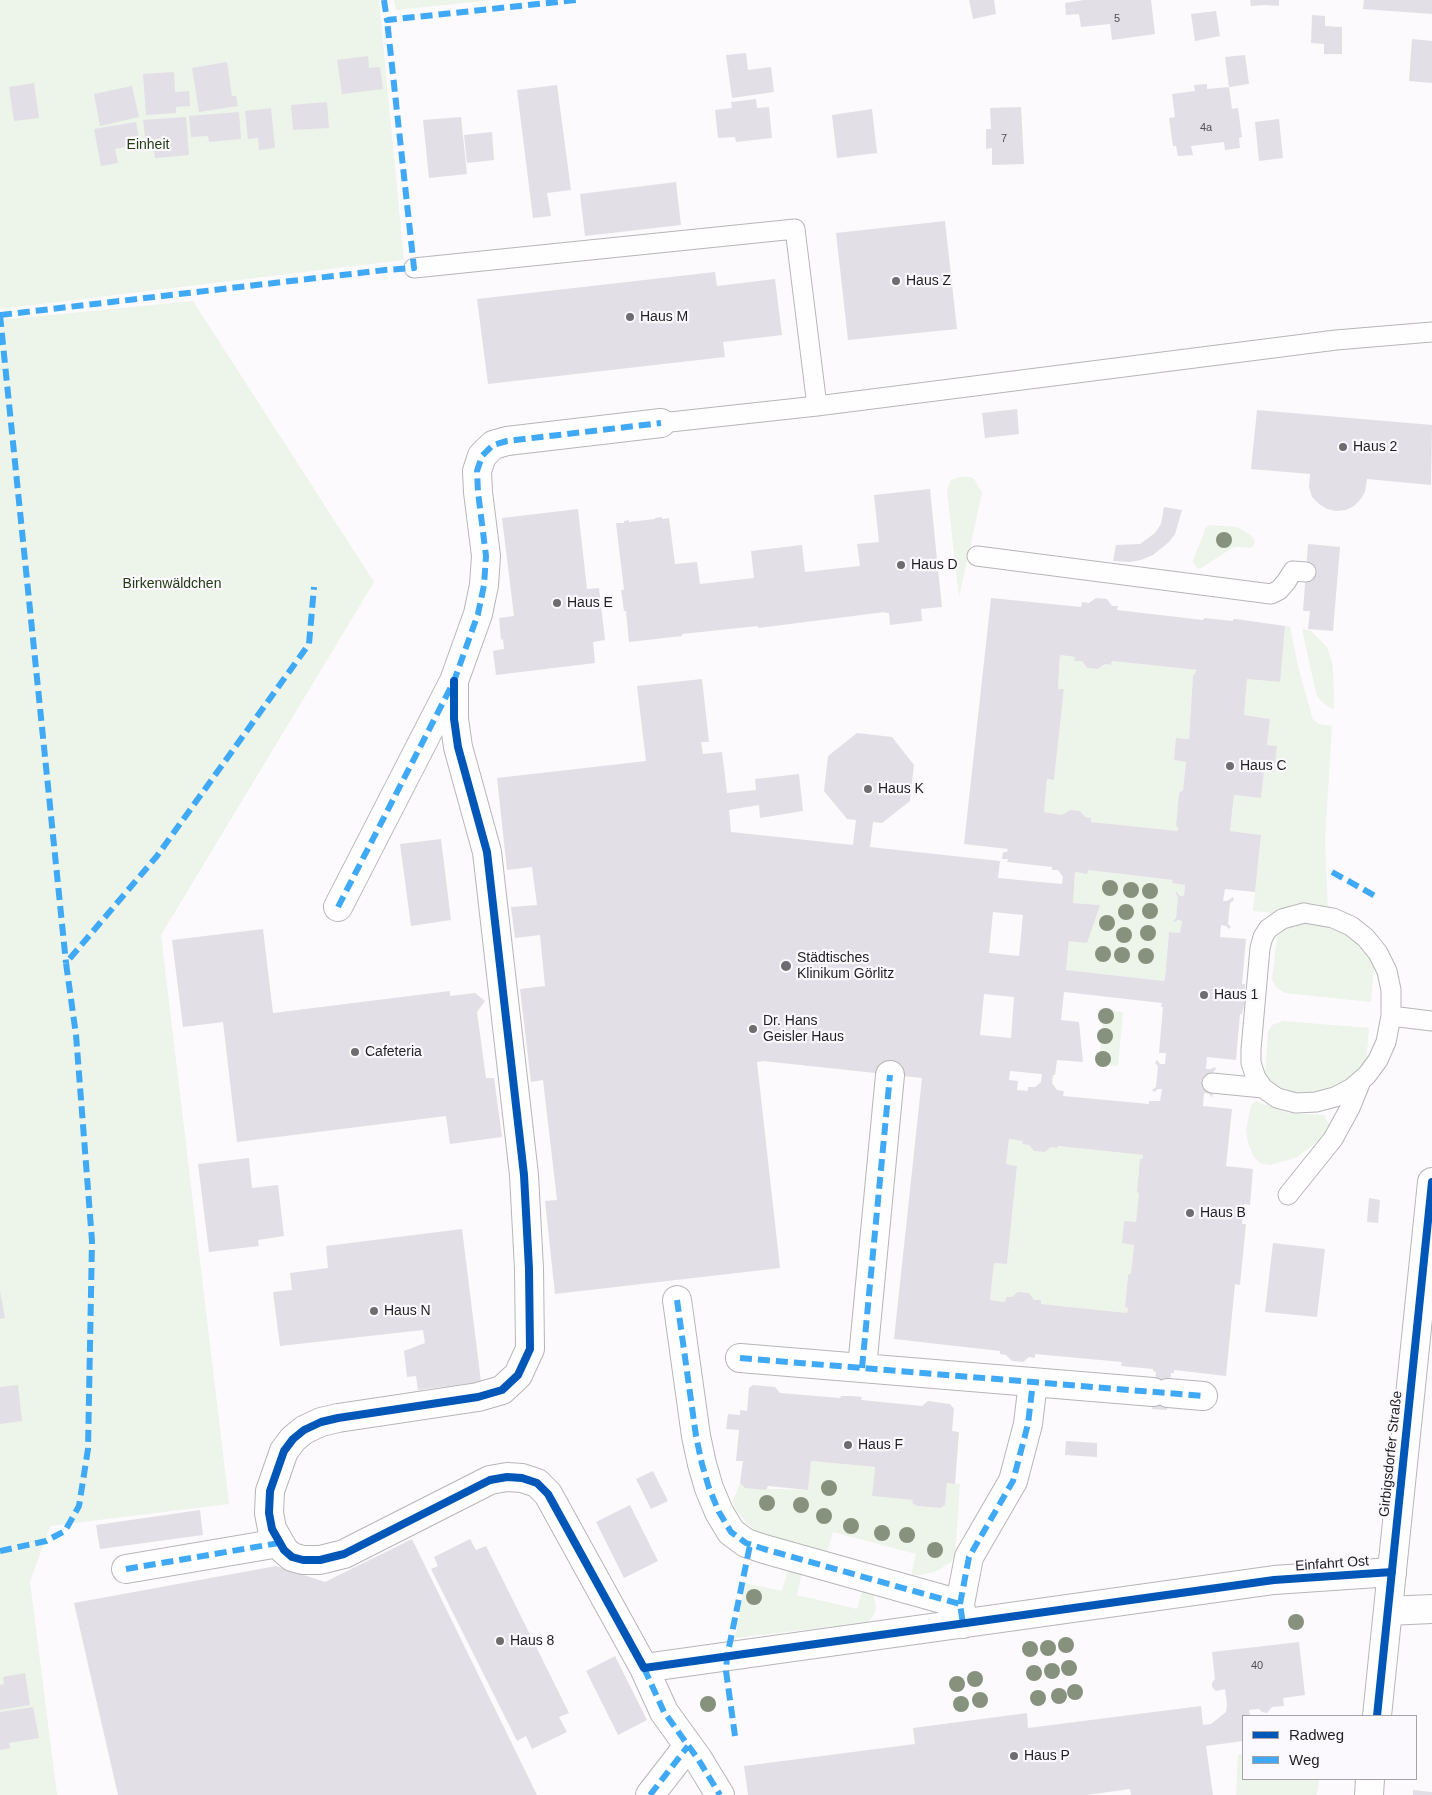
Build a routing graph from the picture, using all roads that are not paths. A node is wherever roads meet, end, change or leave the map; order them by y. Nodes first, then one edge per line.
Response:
1 (414, 268) dead end
2 (1432, 332) edge
3 (817, 406) junction
4 (661, 423) joint
5 (977, 556) dead end
6 (1306, 572) dead end
7 (454, 681) junction
8 (338, 907) dead end
9 (1391, 1016) junction
10 (1432, 1020) edge
11 (890, 1075) dead end
12 (1362, 1079) junction
13 (1212, 1083) dead end
14 (1263, 1088) junction
15 (1432, 1182) edge
16 (1288, 1194) dead end
17 (1432, 1262) edge
18 (677, 1300) dead end
19 (1420, 1300) junction
20 (740, 1358) dead end
21 (862, 1368) junction
22 (1033, 1382) junction
23 (1203, 1396) dead end
24 (279, 1543) junction
25 (126, 1570) dead end
26 (1392, 1572) junction
27 (1432, 1609) edge
28 (1388, 1611) junction
29 (961, 1614) junction
30 (644, 1668) junction
31 (1377, 1715) edge
32 (688, 1746) junction
33 (1370, 1780) edge
34 (650, 1795) edge
35 (720, 1795) edge
36 (1368, 1795) edge

1 - 3 lane
2 - 3 lane
3 - 4 lane
4 - 7 street
5 - 6 lane
7 - 8 street
7 - 24 street
9 - 10 lane
9 - 12 lane
9 - 14 lane
11 - 21 street
12 - 14 lane
12 - 16 lane
13 - 14 lane
15 - 19 street, Girbigsdorfer Straße
17 - 19 street, Girbigsdorfer Straße
18 - 29 street
19 - 26 street, Girbigsdorfer Straße
20 - 21 street
21 - 22 street
22 - 23 street
22 - 29 street
24 - 25 street
24 - 30 street
26 - 28 street, Girbigsdorfer Straße
26 - 29 street, Einfahrt Ost
27 - 28 street
28 - 31 street, Girbigsdorfer Straße
29 - 30 street, Einfahrt Ost
30 - 32 street
32 - 34 street
32 - 35 street
33 - 36 street

